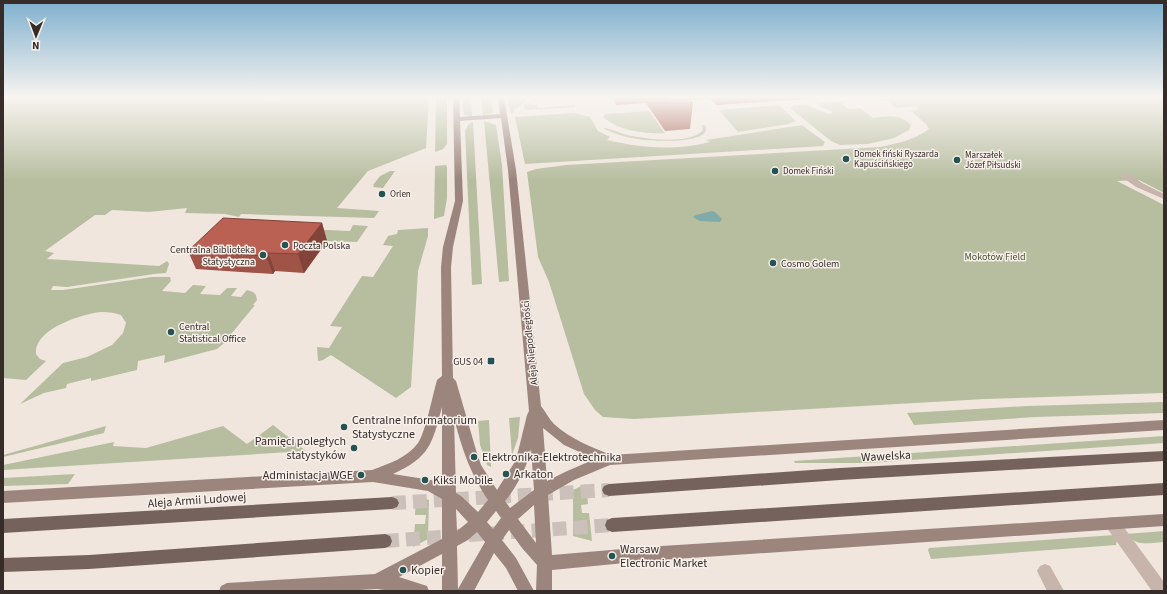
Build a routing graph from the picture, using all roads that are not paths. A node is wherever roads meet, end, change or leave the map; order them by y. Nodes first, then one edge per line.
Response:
1 (456, 125) edge
2 (506, 125) edge
3 (1125, 175) dead end
4 (1164, 197) edge
5 (446, 367) junction
6 (535, 403) junction
7 (1164, 425) edge
8 (1164, 456) edge
9 (610, 460) junction
10 (373, 476) junction
11 (1164, 489) edge
12 (609, 490) tunnel mouth
13 (541, 493) junction
14 (448, 495) junction
15 (3, 497) edge
16 (497, 500) junction
17 (392, 503) tunnel mouth
18 (510, 518) junction
19 (1164, 520) edge
20 (478, 522) junction
21 (1112, 523) junction
22 (612, 525) tunnel mouth
23 (3, 526) edge
24 (385, 541) tunnel mouth
25 (494, 542) junction
26 (449, 543) junction
27 (545, 563) junction
28 (3, 565) edge
29 (1044, 570) dead end
30 (377, 581) junction
31 (227, 591) edge
32 (421, 591) edge
33 (450, 591) edge
34 (466, 591) edge
35 (526, 591) edge
36 (544, 591) edge
37 (1056, 591) edge
38 (1161, 591) edge

1 - 5 main road
2 - 6 main road, Aleja Niepodległości
3 - 4 street
5 - 10 main road
5 - 14 main road
5 - 16 main road
6 - 9 main road
6 - 13 main road, Aleja Niepodległości
6 - 16 main road
7 - 9 main road
8 - 12 main road, Wawelska
9 - 13 main road
10 - 14 main road
10 - 15 main road
11 - 22 main road
13 - 18 main road
13 - 27 main road, Aleja Niepodległości
14 - 20 main road
14 - 26 main road
16 - 18 main road
16 - 20 main road
17 - 23 main road, Aleja Armii Ludowej
18 - 25 main road
18 - 27 main road
19 - 21 main road
20 - 25 main road
20 - 26 main road
21 - 27 main road
21 - 38 street
24 - 28 main road
25 - 34 main road
25 - 35 main road
26 - 30 main road
26 - 33 main road
27 - 36 main road, Aleja Niepodległości
29 - 37 street
30 - 31 main road
30 - 32 main road

